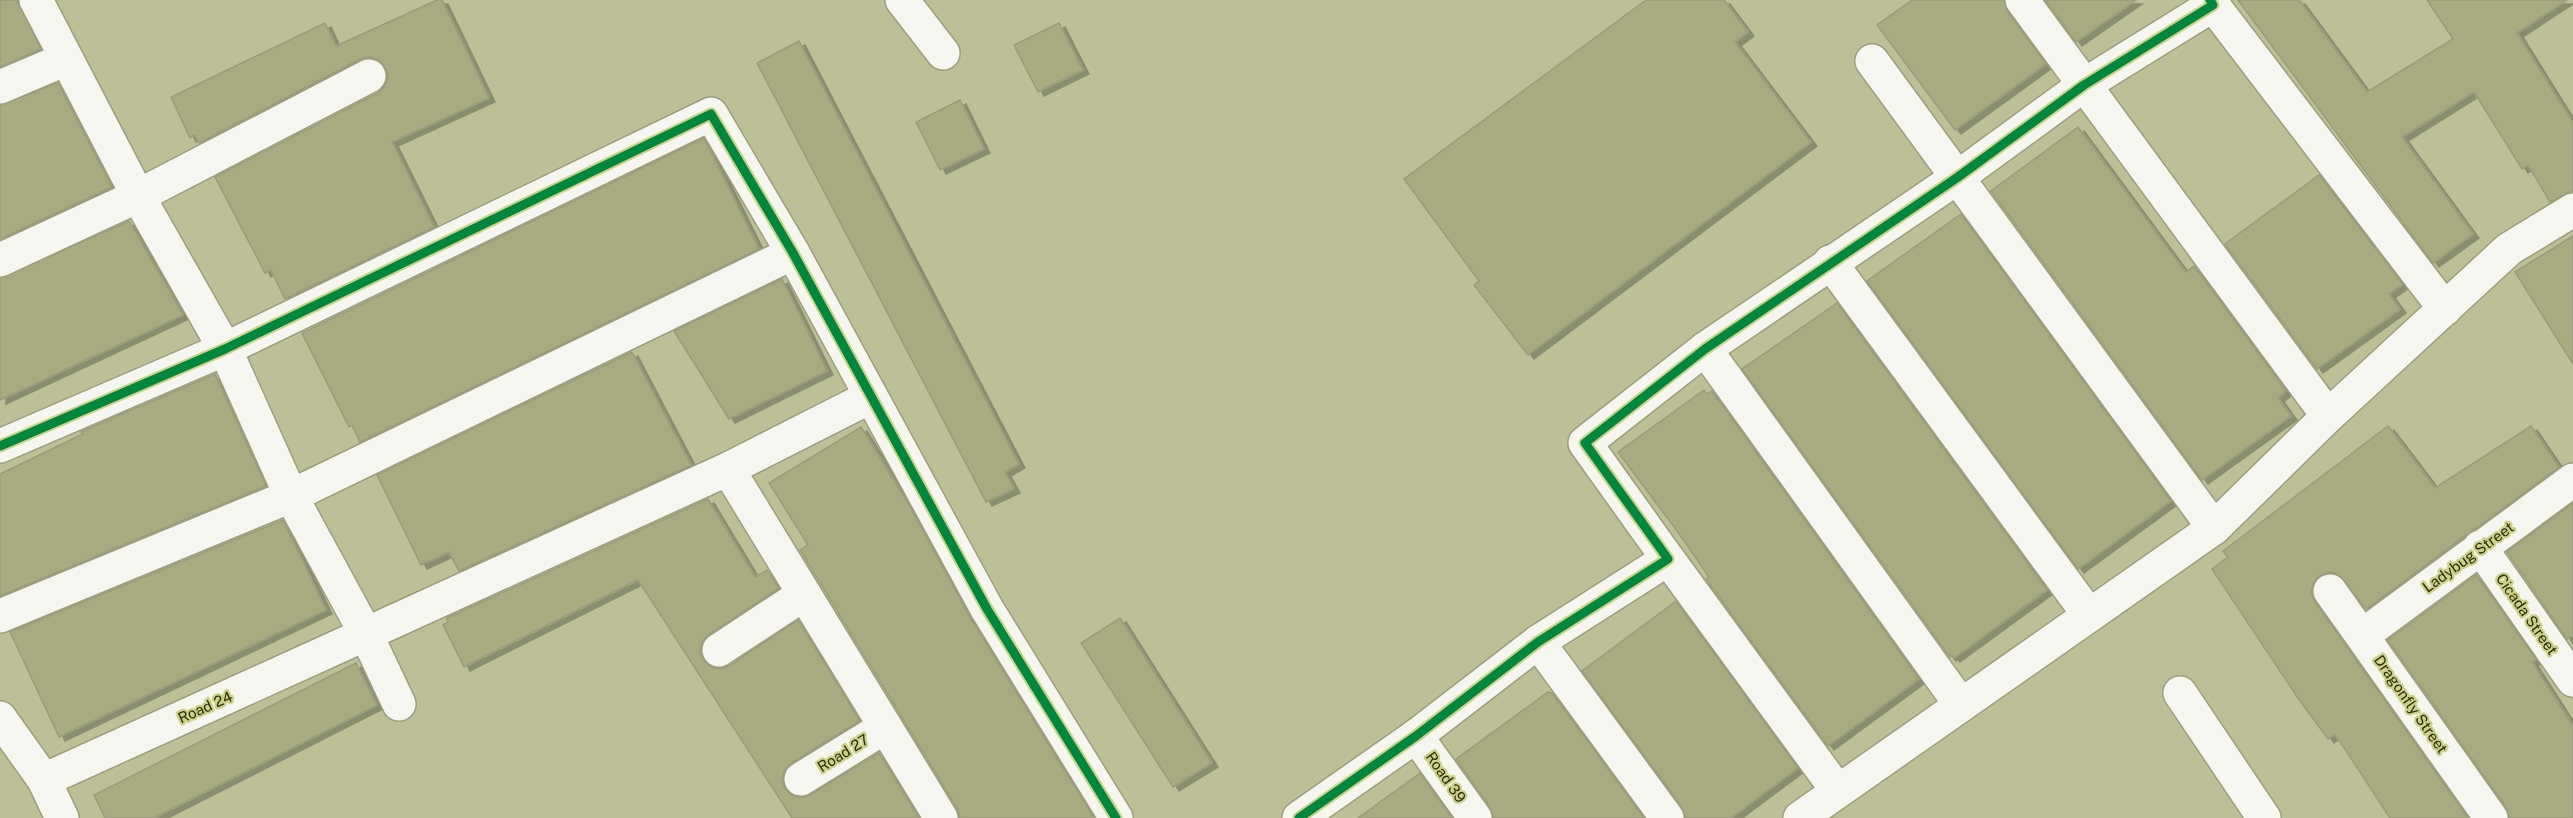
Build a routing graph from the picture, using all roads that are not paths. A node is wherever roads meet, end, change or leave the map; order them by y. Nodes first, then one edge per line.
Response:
1 (36, 0) edge
2 (902, 0) edge
3 (2022, 0) edge
4 (2212, 3) edge
5 (943, 53) dead end
6 (66, 59) junction
7 (1872, 61) dead end
8 (369, 76) dead end
9 (2085, 85) junction
10 (0, 87) edge
11 (1958, 177) junction
12 (138, 196) junction
13 (2573, 210) edge
14 (793, 253) junction
15 (0, 260) edge
16 (1830, 262) junction
17 (2445, 309) junction
18 (225, 349) junction
19 (1705, 349) junction
20 (870, 397) junction
21 (2328, 417) junction
22 (0, 446) edge
23 (728, 469) junction
24 (2573, 480) edge
25 (291, 496) junction
26 (2214, 528) junction
27 (2480, 547) junction
28 (1668, 559) junction
29 (2330, 591) dead end
30 (804, 594) junction
31 (2089, 615) junction
32 (0, 616) edge
33 (366, 634) junction
34 (2363, 635) junction
35 (1538, 642) junction
36 (718, 650) dead end
37 (2573, 680) edge
38 (2180, 693) dead end
39 (399, 704) dead end
40 (1961, 705) junction
41 (0, 718) edge
42 (885, 727) junction
43 (1416, 736) junction
44 (801, 779) dead end
45 (44, 780) junction
46 (1837, 790) junction
47 (62, 818) edge
48 (941, 818) edge
49 (1116, 818) edge
50 (1299, 818) edge
51 (1475, 818) edge
52 (1667, 818) edge
53 (1800, 818) edge
54 (2264, 818) edge
55 (2491, 818) edge

1 - 6 street
2 - 5 street
3 - 9 street
4 - 9 street
4 - 17 street
6 - 10 street
6 - 12 street
7 - 11 street
8 - 12 street
9 - 11 street
9 - 21 street
11 - 16 street
11 - 26 street
12 - 15 street
12 - 18 street
13 - 17 street
14 - 18 street
14 - 20 street
14 - 25 street
16 - 19 street
16 - 31 street
17 - 21 street
18 - 22 street
18 - 25 street
19 - 28 street
19 - 40 street
20 - 23 street, Road 24
20 - 49 street
21 - 26 street
23 - 30 street
23 - 33 street, Road 24
24 - 27 street, Ladybug Street
25 - 32 street
25 - 33 street
26 - 31 street
27 - 34 street, Ladybug Street
27 - 37 street, Cicada Street
28 - 35 street
28 - 46 street
29 - 34 street, Dragonfly Street
30 - 36 street
30 - 42 street
31 - 40 street
33 - 39 street
33 - 45 street, Road 24
34 - 55 street, Dragonfly Street
35 - 43 street
35 - 52 street
38 - 54 street
40 - 46 street
41 - 45 street
42 - 44 street, Road 27
42 - 48 street
43 - 50 street
43 - 51 street, Road 39
45 - 47 street
46 - 53 street

